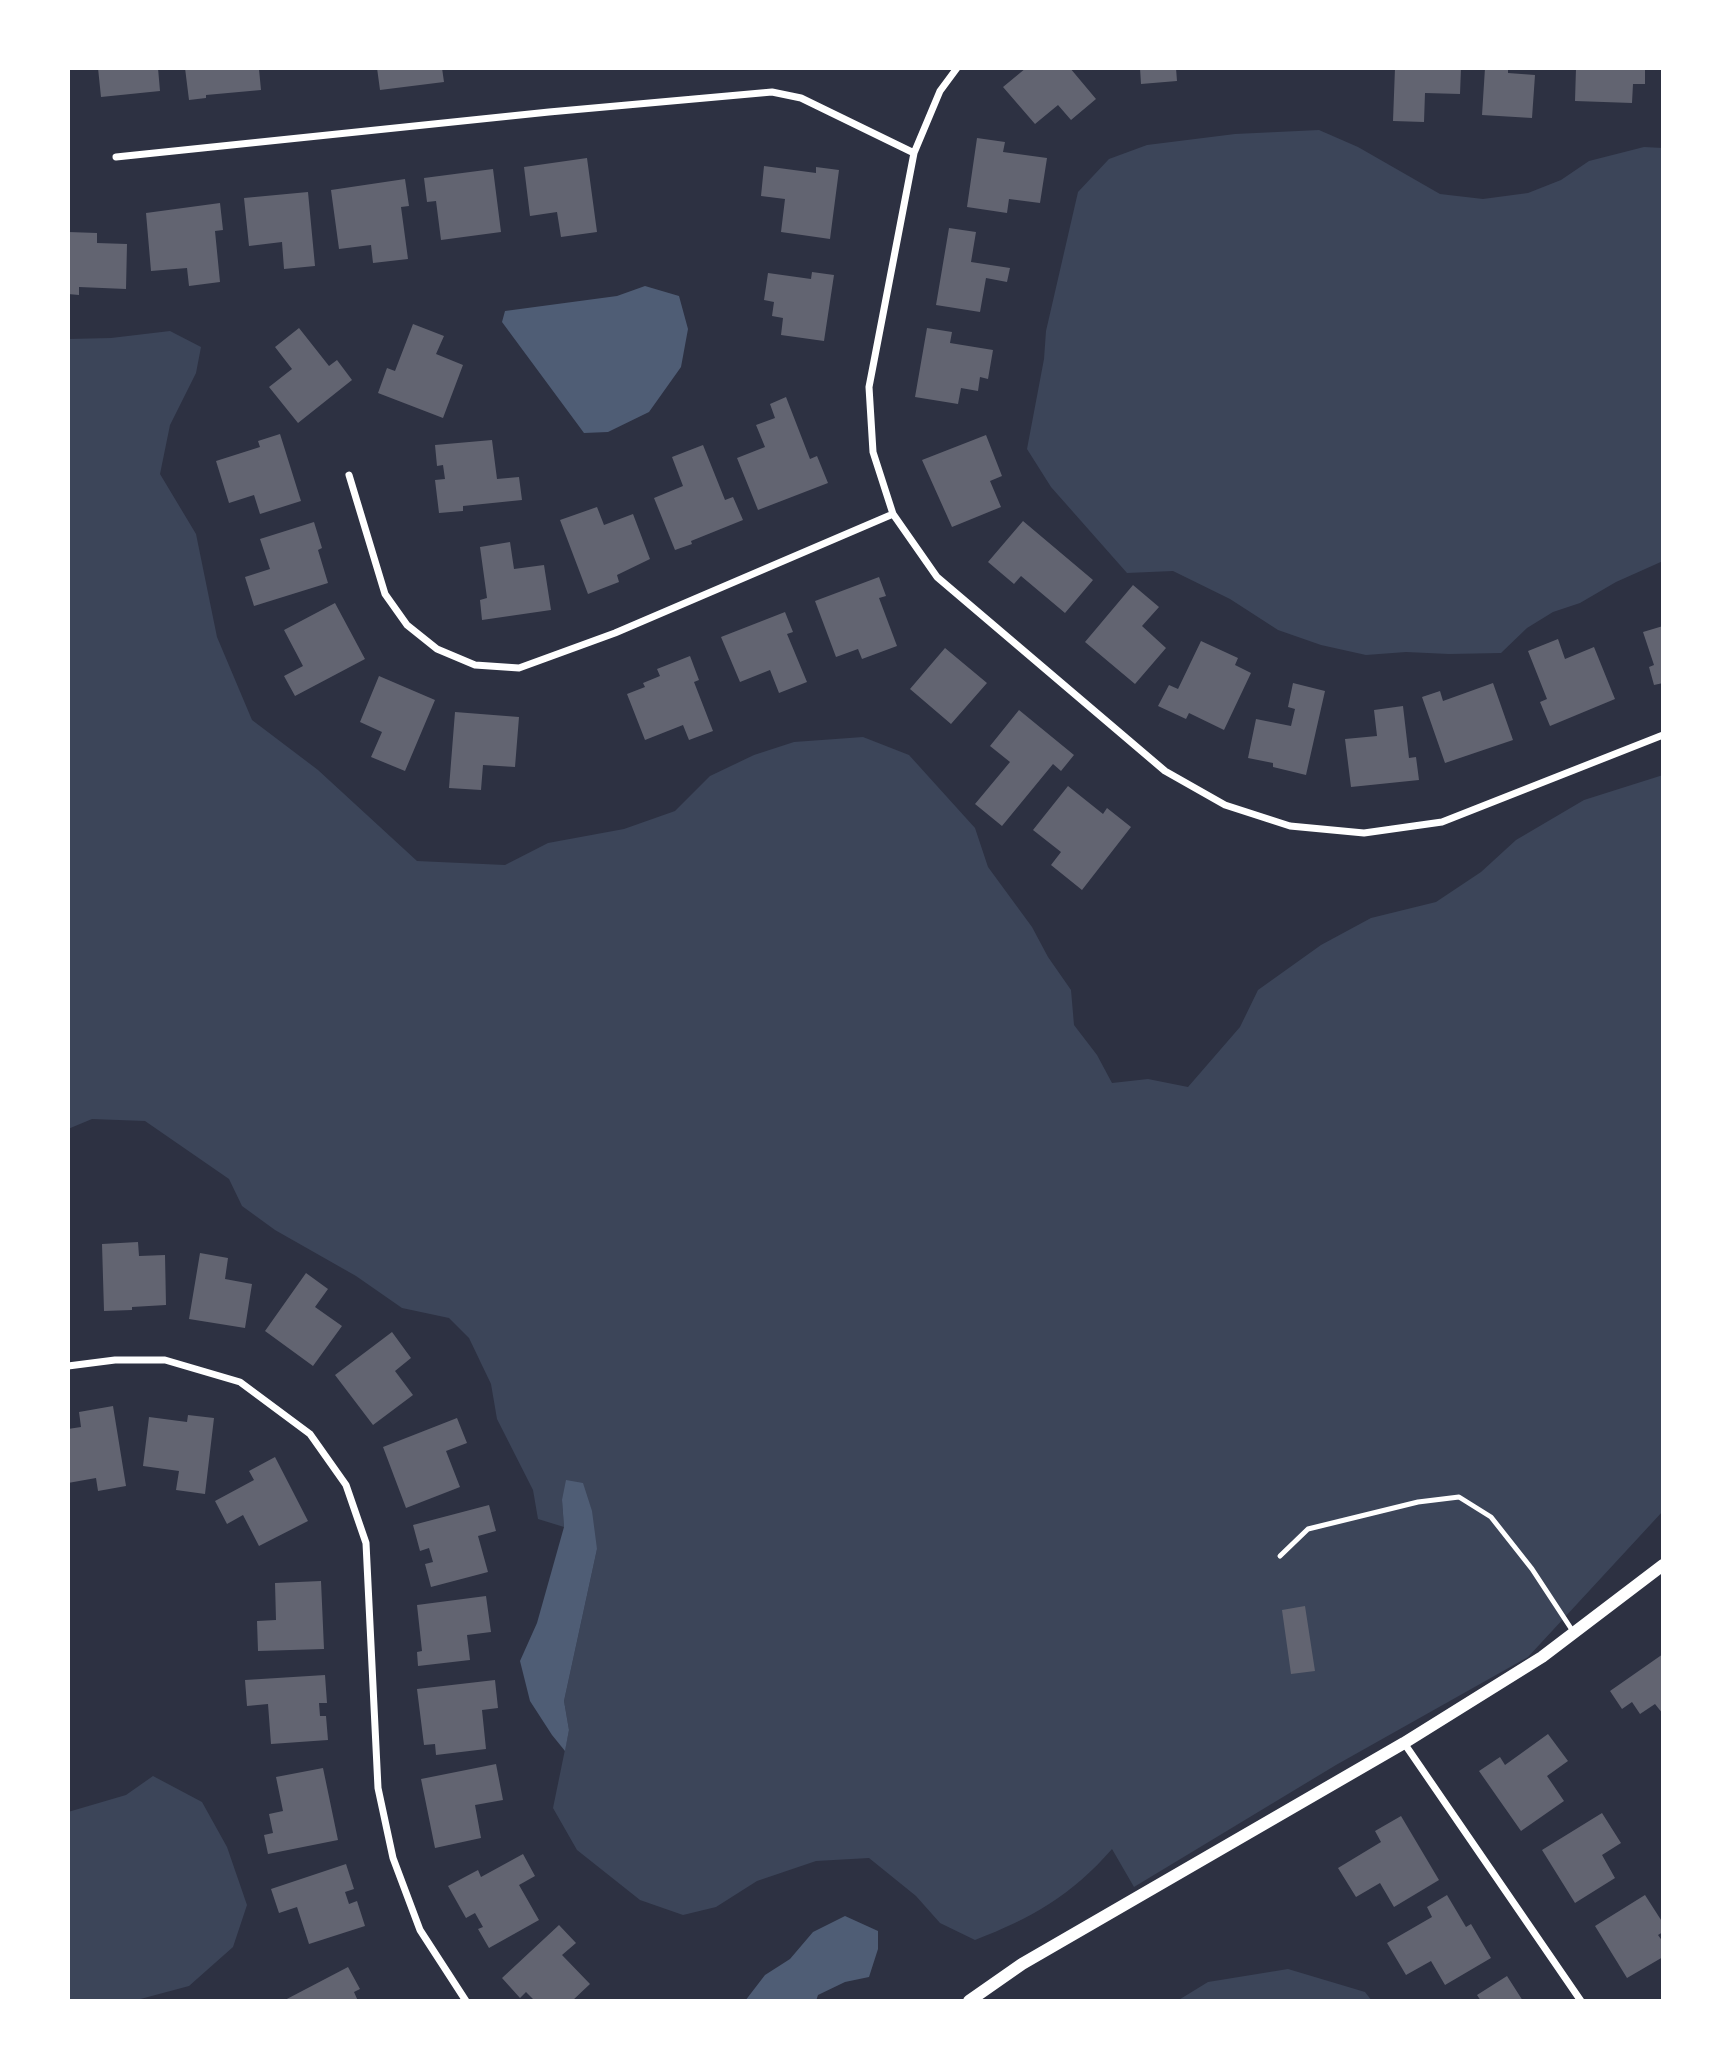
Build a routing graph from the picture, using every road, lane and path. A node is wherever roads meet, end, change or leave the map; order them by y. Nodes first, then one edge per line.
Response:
1 (957, 68) edge
2 (914, 153) junction
3 (116, 157) dead end
4 (349, 475) dead end
5 (893, 514) junction
6 (1663, 735) edge
7 (68, 1366) edge
8 (1280, 1556) dead end
9 (1663, 1565) edge
10 (1574, 1633) junction
11 (1404, 1743) junction
12 (466, 2001) edge
13 (969, 2001) edge
14 (1581, 2001) edge

1 - 2 street
2 - 3 street
2 - 5 street
4 - 5 street
5 - 6 street
7 - 12 street
8 - 10 lane
9 - 10 street
10 - 11 street
11 - 13 street
11 - 14 street

